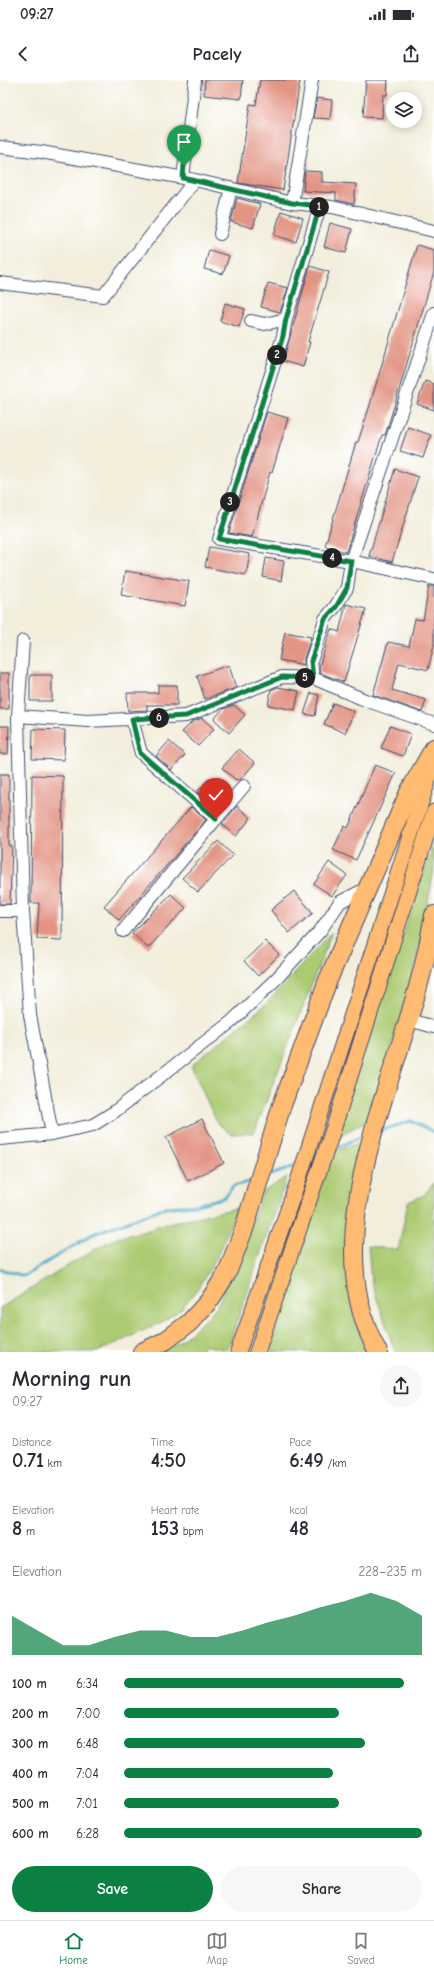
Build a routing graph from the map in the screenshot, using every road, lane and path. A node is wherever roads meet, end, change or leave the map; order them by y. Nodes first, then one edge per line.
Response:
1 (195, 80) edge
2 (312, 80) edge
3 (0, 147) edge
4 (189, 179) junction
5 (231, 188) junction
6 (292, 203) junction
7 (320, 206) junction
8 (434, 231) edge
9 (220, 234) dead end
10 (0, 283) edge
11 (434, 313) edge
12 (286, 319) junction
13 (252, 321) dead end
14 (351, 561) junction
15 (434, 579) edge
16 (23, 641) dead end
17 (313, 678) junction
18 (18, 716) junction
19 (132, 719) junction
20 (434, 722) edge
21 (434, 748) edge
22 (434, 762) edge
23 (244, 786) dead end
24 (434, 812) edge
25 (216, 819) junction
26 (369, 887) junction
27 (0, 911) edge
28 (23, 911) junction
29 (434, 915) edge
30 (123, 931) dead end
31 (409, 1020) junction
32 (434, 1028) edge
33 (52, 1134) junction
34 (0, 1139) edge
35 (142, 1352) edge
36 (238, 1352) edge
37 (257, 1352) edge
38 (378, 1352) edge

1 - 4 street
2 - 6 street
3 - 4 street
4 - 5 street
4 - 10 street
5 - 6 street
5 - 9 street
6 - 7 street
7 - 8 street
7 - 12 street
11 - 14 street
12 - 13 street
12 - 14 street
14 - 15 street
14 - 17 street
16 - 18 street
17 - 19 street
17 - 20 street
18 - 19 street
18 - 28 street
19 - 25 street
21 - 26 highway
22 - 36 main road
23 - 25 street
24 - 37 main road
25 - 30 street
26 - 33 street
26 - 35 highway
27 - 28 street
28 - 33 street
29 - 31 highway
31 - 32 street
31 - 38 highway
33 - 34 street

